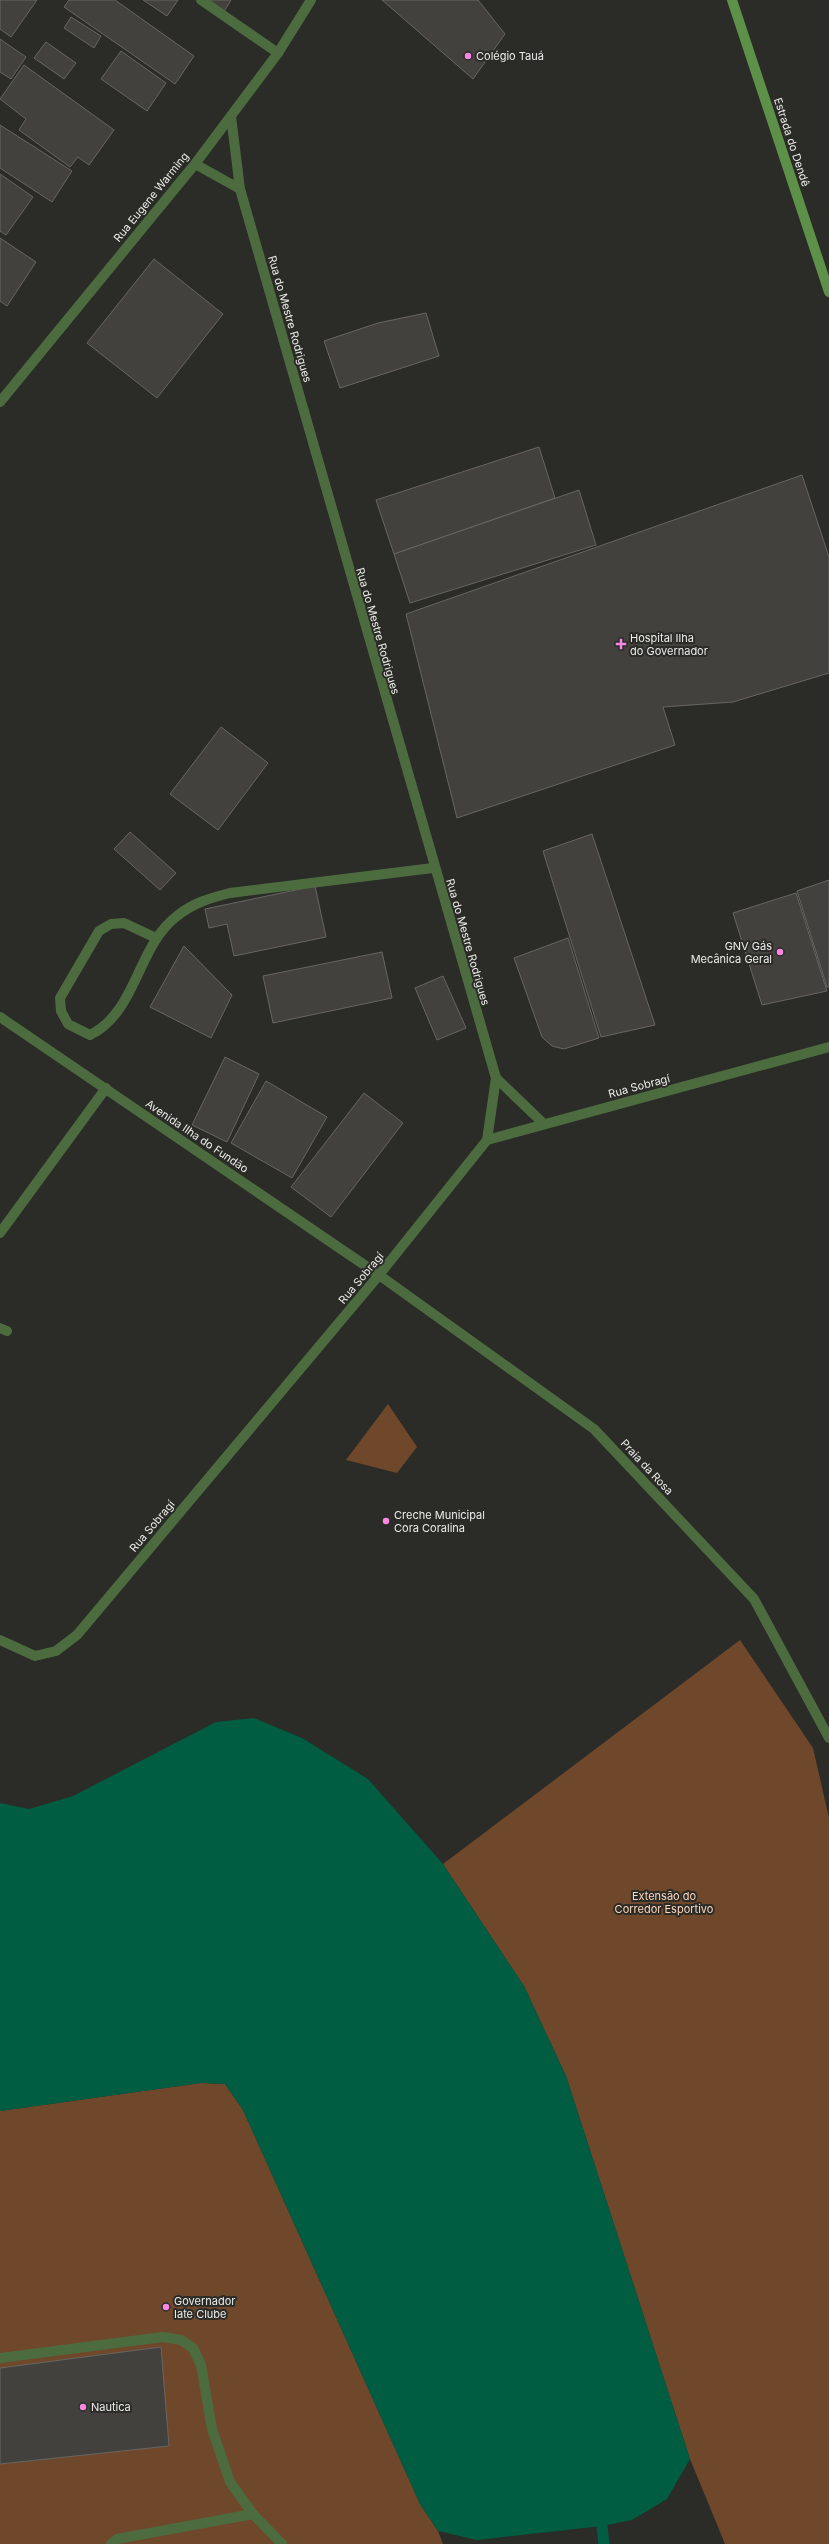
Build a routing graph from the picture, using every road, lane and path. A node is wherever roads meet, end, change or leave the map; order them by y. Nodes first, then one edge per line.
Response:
1 (201, 0) edge
2 (311, 0) edge
3 (732, 0) edge
4 (278, 53) junction
5 (231, 116) junction
6 (195, 164) junction
7 (240, 189) junction
8 (829, 292) edge
9 (0, 402) edge
10 (434, 868) junction
11 (156, 938) junction
12 (0, 1017) edge
13 (829, 1048) edge
14 (496, 1078) junction
15 (106, 1088) junction
16 (544, 1124) junction
17 (487, 1140) junction
18 (0, 1233) edge
19 (380, 1275) junction
20 (0, 1640) edge
21 (829, 1738) edge
22 (0, 2358) edge
23 (253, 2514) junction
24 (111, 2544) edge
25 (282, 2544) edge

1 - 4 street
2 - 4 street, Rua Eugene Warming
3 - 8 main road, Estrada do Dendê
4 - 5 street, Rua Eugene Warming
5 - 6 street, Rua Eugene Warming
5 - 7 street, Rua do Mestre Rodrigues
6 - 7 street
6 - 9 street, Rua Eugene Warming
7 - 10 street, Rua do Mestre Rodrigues
10 - 11 street
10 - 14 street, Rua do Mestre Rodrigues
11 - 11 street
12 - 15 street, Avenida Ilha do Fundão
13 - 16 street, Rua Sobragí
14 - 16 street, Rua do Mestre Rodrigues
14 - 17 street, Rua do Mestre Rodrigues
15 - 18 street
15 - 19 street, Avenida Ilha do Fundão
16 - 17 street, Rua Sobragí
17 - 19 street, Rua Sobragí
19 - 20 street, Rua Sobragí
19 - 21 street, Praia da Rosa
22 - 23 street
23 - 24 street
23 - 25 street

